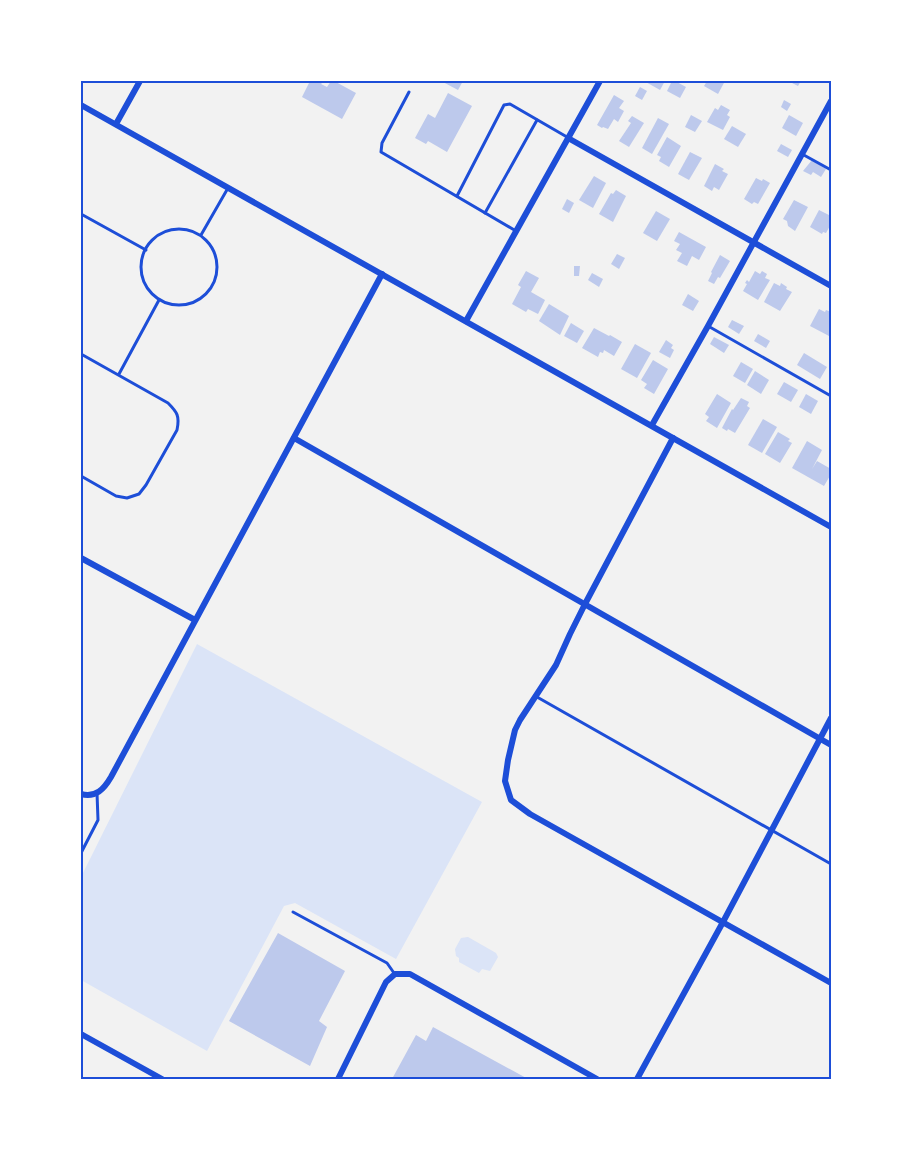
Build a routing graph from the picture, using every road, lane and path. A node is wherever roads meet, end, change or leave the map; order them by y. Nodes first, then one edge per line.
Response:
1 (140, 81) edge
2 (600, 81) edge
3 (409, 92) dead end
4 (831, 101) edge
5 (81, 105) edge
6 (537, 120) junction
7 (116, 124) junction
8 (568, 138) junction
9 (802, 154) junction
10 (831, 170) edge
11 (228, 188) junction
12 (457, 196) junction
13 (485, 213) junction
14 (81, 214) edge
15 (516, 231) junction
16 (201, 235) junction
17 (754, 242) junction
18 (146, 250) junction
19 (382, 274) junction
20 (831, 286) edge
21 (159, 300) junction
22 (466, 321) junction
23 (708, 326) junction
24 (81, 354) edge
25 (119, 374) junction
26 (831, 396) edge
27 (652, 426) junction
28 (294, 438) junction
29 (673, 438) junction
30 (81, 476) edge
31 (831, 527) edge
32 (81, 558) edge
33 (585, 604) junction
34 (195, 620) junction
35 (537, 697) junction
36 (831, 718) edge
37 (820, 738) junction
38 (831, 745) edge
39 (97, 793) junction
40 (81, 794) edge
41 (771, 830) junction
42 (81, 853) edge
43 (831, 864) edge
44 (294, 912) dead end
45 (723, 922) junction
46 (395, 974) junction
47 (831, 982) edge
48 (81, 1034) edge
49 (162, 1079) edge
50 (338, 1079) edge
51 (597, 1079) edge
52 (637, 1079) edge

1 - 7 street
2 - 8 street
3 - 12 lane
4 - 9 street
5 - 7 street
6 - 8 lane
6 - 12 lane
6 - 13 lane
7 - 11 street
8 - 15 street
8 - 17 street
9 - 10 lane
9 - 17 street
11 - 16 lane
11 - 19 street
12 - 13 lane
13 - 15 lane
14 - 18 lane
15 - 22 street
16 - 18 lane
16 - 21 lane
17 - 20 street
17 - 23 street
18 - 21 lane
19 - 22 street
19 - 28 street
21 - 25 lane
22 - 27 street
23 - 26 lane
23 - 27 street
24 - 25 lane
25 - 30 lane
27 - 29 street
28 - 33 street
28 - 34 street
29 - 31 street
29 - 33 street
32 - 34 street
33 - 35 street
33 - 37 street
34 - 39 street
35 - 41 lane
35 - 45 street
36 - 37 street
37 - 38 street
37 - 41 street
39 - 40 street
39 - 42 lane
41 - 43 lane
41 - 45 street
44 - 46 lane
45 - 47 street
45 - 52 street
46 - 50 street
46 - 51 street
48 - 49 street

